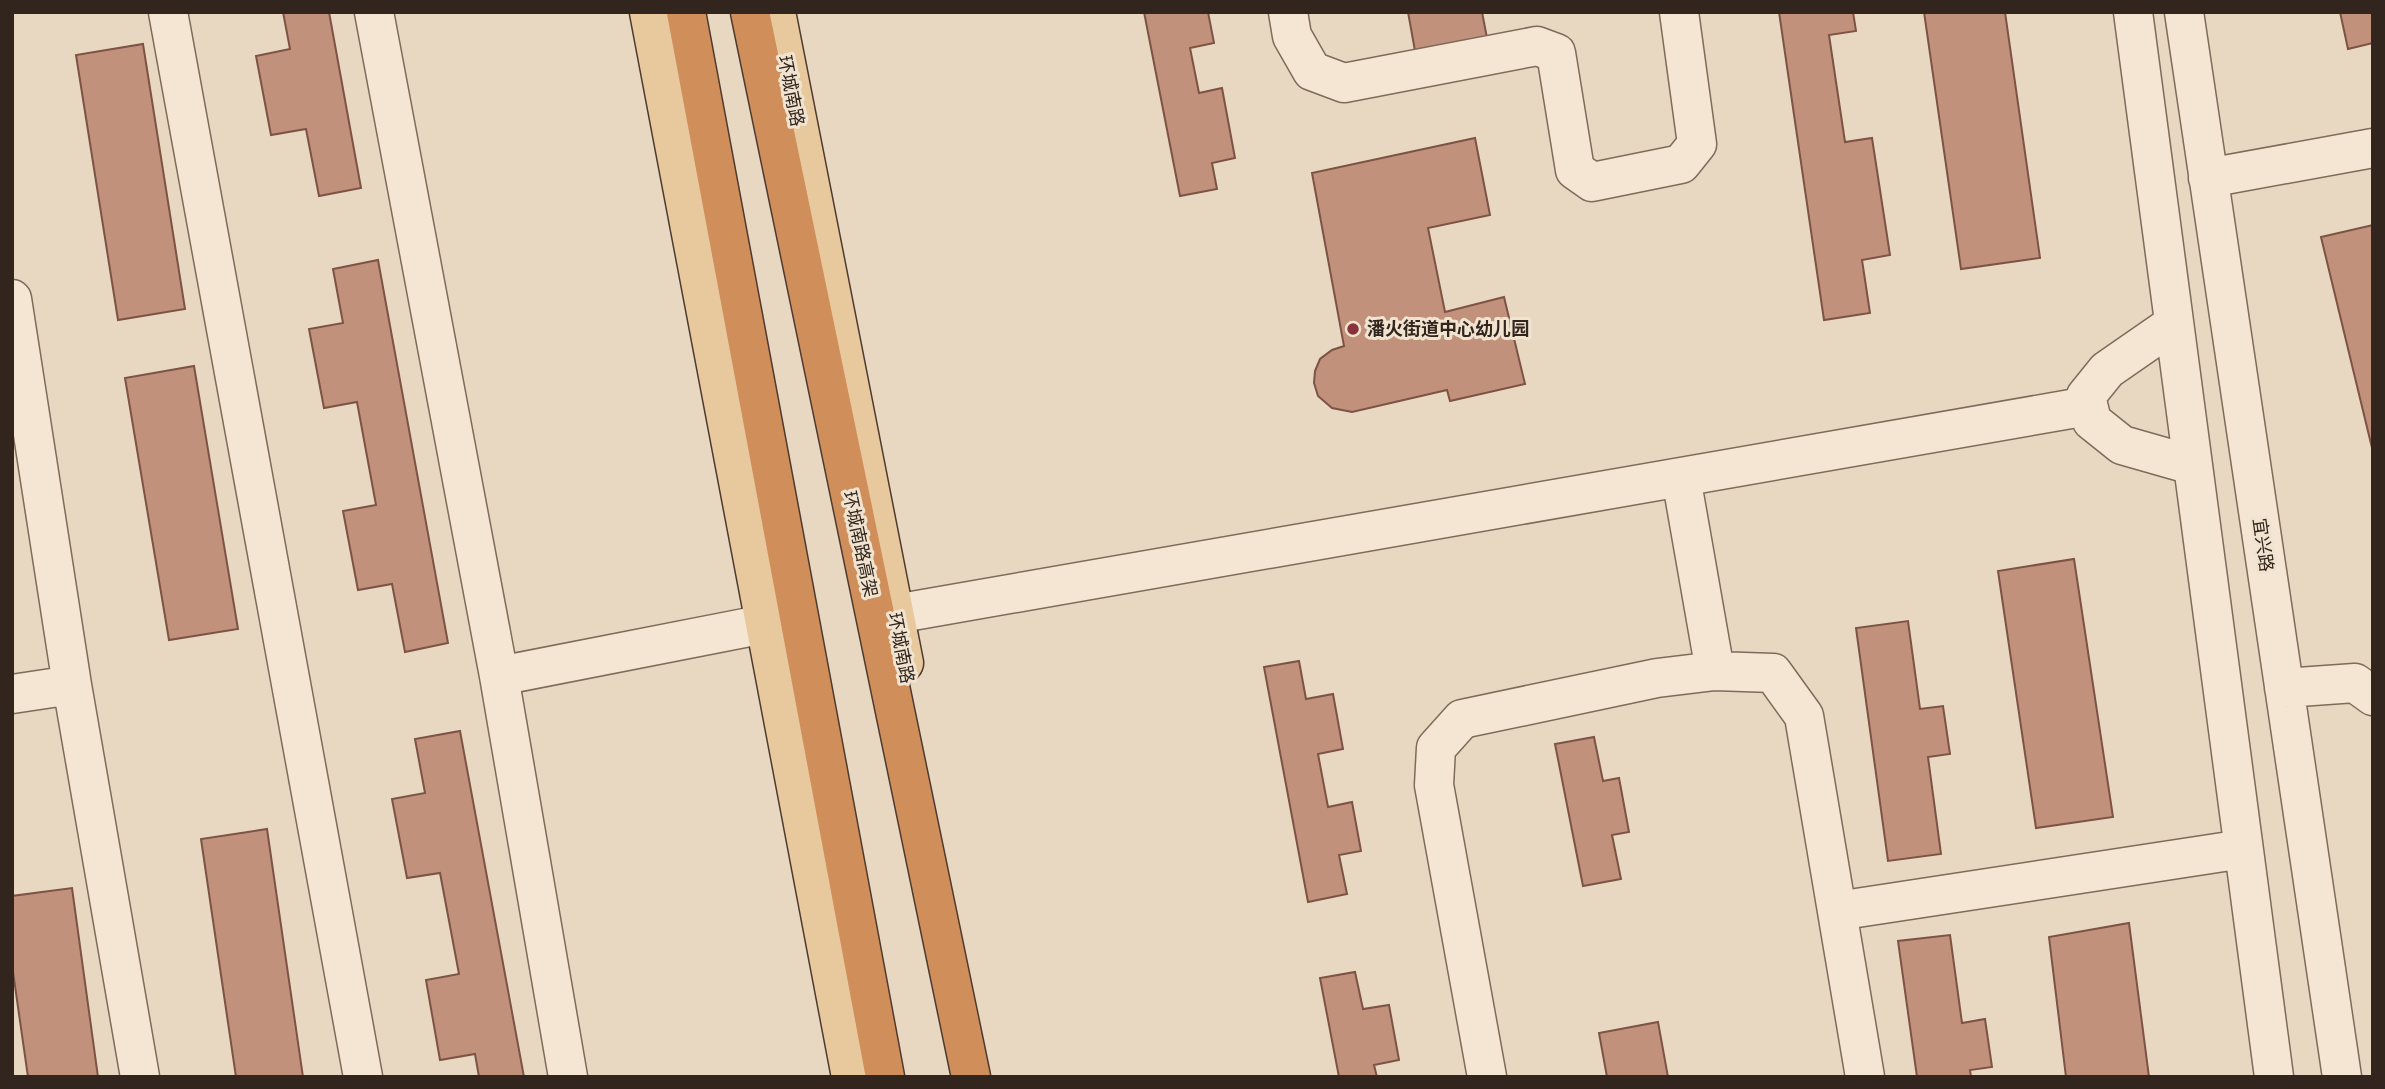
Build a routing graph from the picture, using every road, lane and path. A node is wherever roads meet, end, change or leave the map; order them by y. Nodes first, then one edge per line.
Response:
1 (168, 12) edge
2 (374, 12) edge
3 (649, 12) edge
4 (750, 12) edge
5 (776, 12) edge
6 (1288, 12) edge
7 (1679, 12) edge
8 (2133, 12) edge
9 (2184, 12) edge
10 (686, 15) edge
11 (2373, 148) edge
12 (2208, 177) junction
13 (12, 299) edge
14 (2172, 325) junction
15 (2088, 406) junction
16 (2192, 465) junction
17 (1681, 477) junction
18 (895, 614) junction
19 (765, 624) junction
20 (1715, 671) junction
21 (499, 676) junction
22 (72, 685) junction
23 (2284, 688) junction
24 (12, 694) edge
25 (2373, 696) edge
26 (2243, 849) junction
27 (1837, 911) junction
28 (140, 1077) edge
29 (363, 1077) edge
30 (568, 1077) edge
31 (851, 1077) edge
32 (885, 1077) edge
33 (971, 1077) edge
34 (988, 1077) edge
35 (1487, 1077) edge
36 (1865, 1077) edge
37 (2274, 1077) edge
38 (2342, 1077) edge

1 - 29 street
2 - 21 street
3 - 19 main road
4 - 33 highway, 环城南路高架
5 - 18 main road, 环城南路
6 - 7 street
8 - 14 street
9 - 12 street, 宜兴路
10 - 32 highway
11 - 12 street
12 - 23 street, 宜兴路
13 - 22 street
14 - 15 street
14 - 16 street
15 - 16 street
15 - 17 street
16 - 26 street
17 - 18 street
17 - 20 street
18 - 34 main road, 环城南路
19 - 21 street
19 - 31 main road
20 - 27 street
20 - 35 street
21 - 30 street
22 - 24 street
22 - 28 street
23 - 25 street
23 - 38 street, 宜兴路
26 - 27 street
26 - 37 street
27 - 36 street

